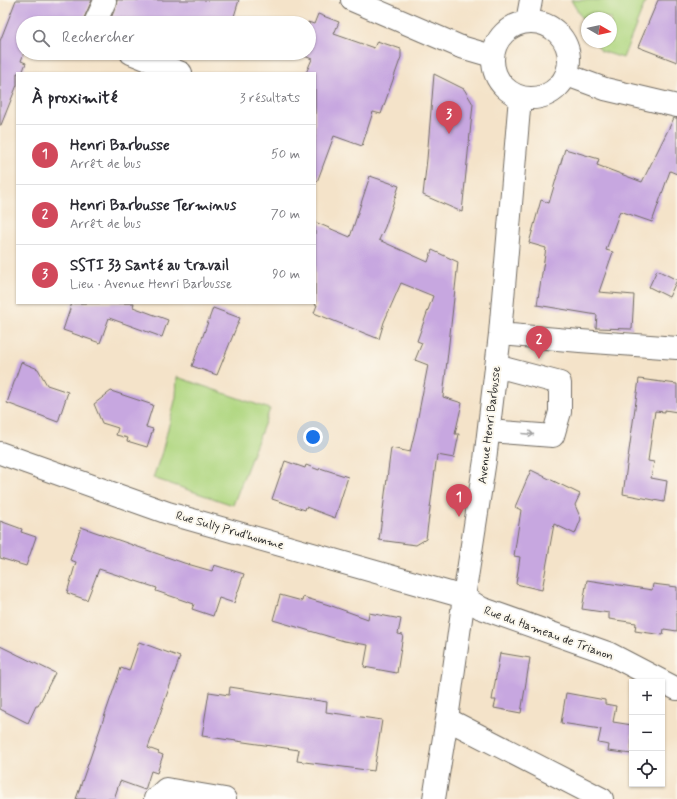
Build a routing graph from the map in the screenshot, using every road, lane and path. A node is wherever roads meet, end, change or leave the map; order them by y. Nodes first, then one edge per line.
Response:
1 (352, 0) edge
2 (531, 0) edge
3 (105, 1) edge
4 (98, 16) edge
5 (527, 22) junction
6 (492, 56) junction
7 (148, 60) edge
8 (178, 72) edge
9 (567, 75) junction
10 (520, 97) junction
11 (677, 106) edge
12 (500, 334) junction
13 (677, 348) edge
14 (496, 366) junction
15 (489, 431) junction
16 (0, 454) edge
17 (464, 597) junction
18 (677, 689) edge
19 (447, 718) junction
20 (155, 799) edge
21 (224, 799) edge
22 (434, 799) edge
23 (602, 799) edge

1 - 6 street
2 - 5 street
3 - 4 street
5 - 6 street
5 - 9 street
6 - 10 street
7 - 8 street
9 - 10 street
9 - 11 street
10 - 12 street, Avenue Henri Barbusse
12 - 13 street
12 - 14 street, Avenue Henri Barbusse
14 - 15 street, Avenue Henri Barbusse
15 -> 14 street
15 - 17 street, Avenue Henri Barbusse
16 - 17 street, Rue Sully Prud'homme
17 - 18 street, Rue du Hameau de Trianon
17 - 19 street, Avenue Henri Barbusse
19 - 22 street, Avenue Henri Barbusse
19 - 23 street
20 - 21 street

